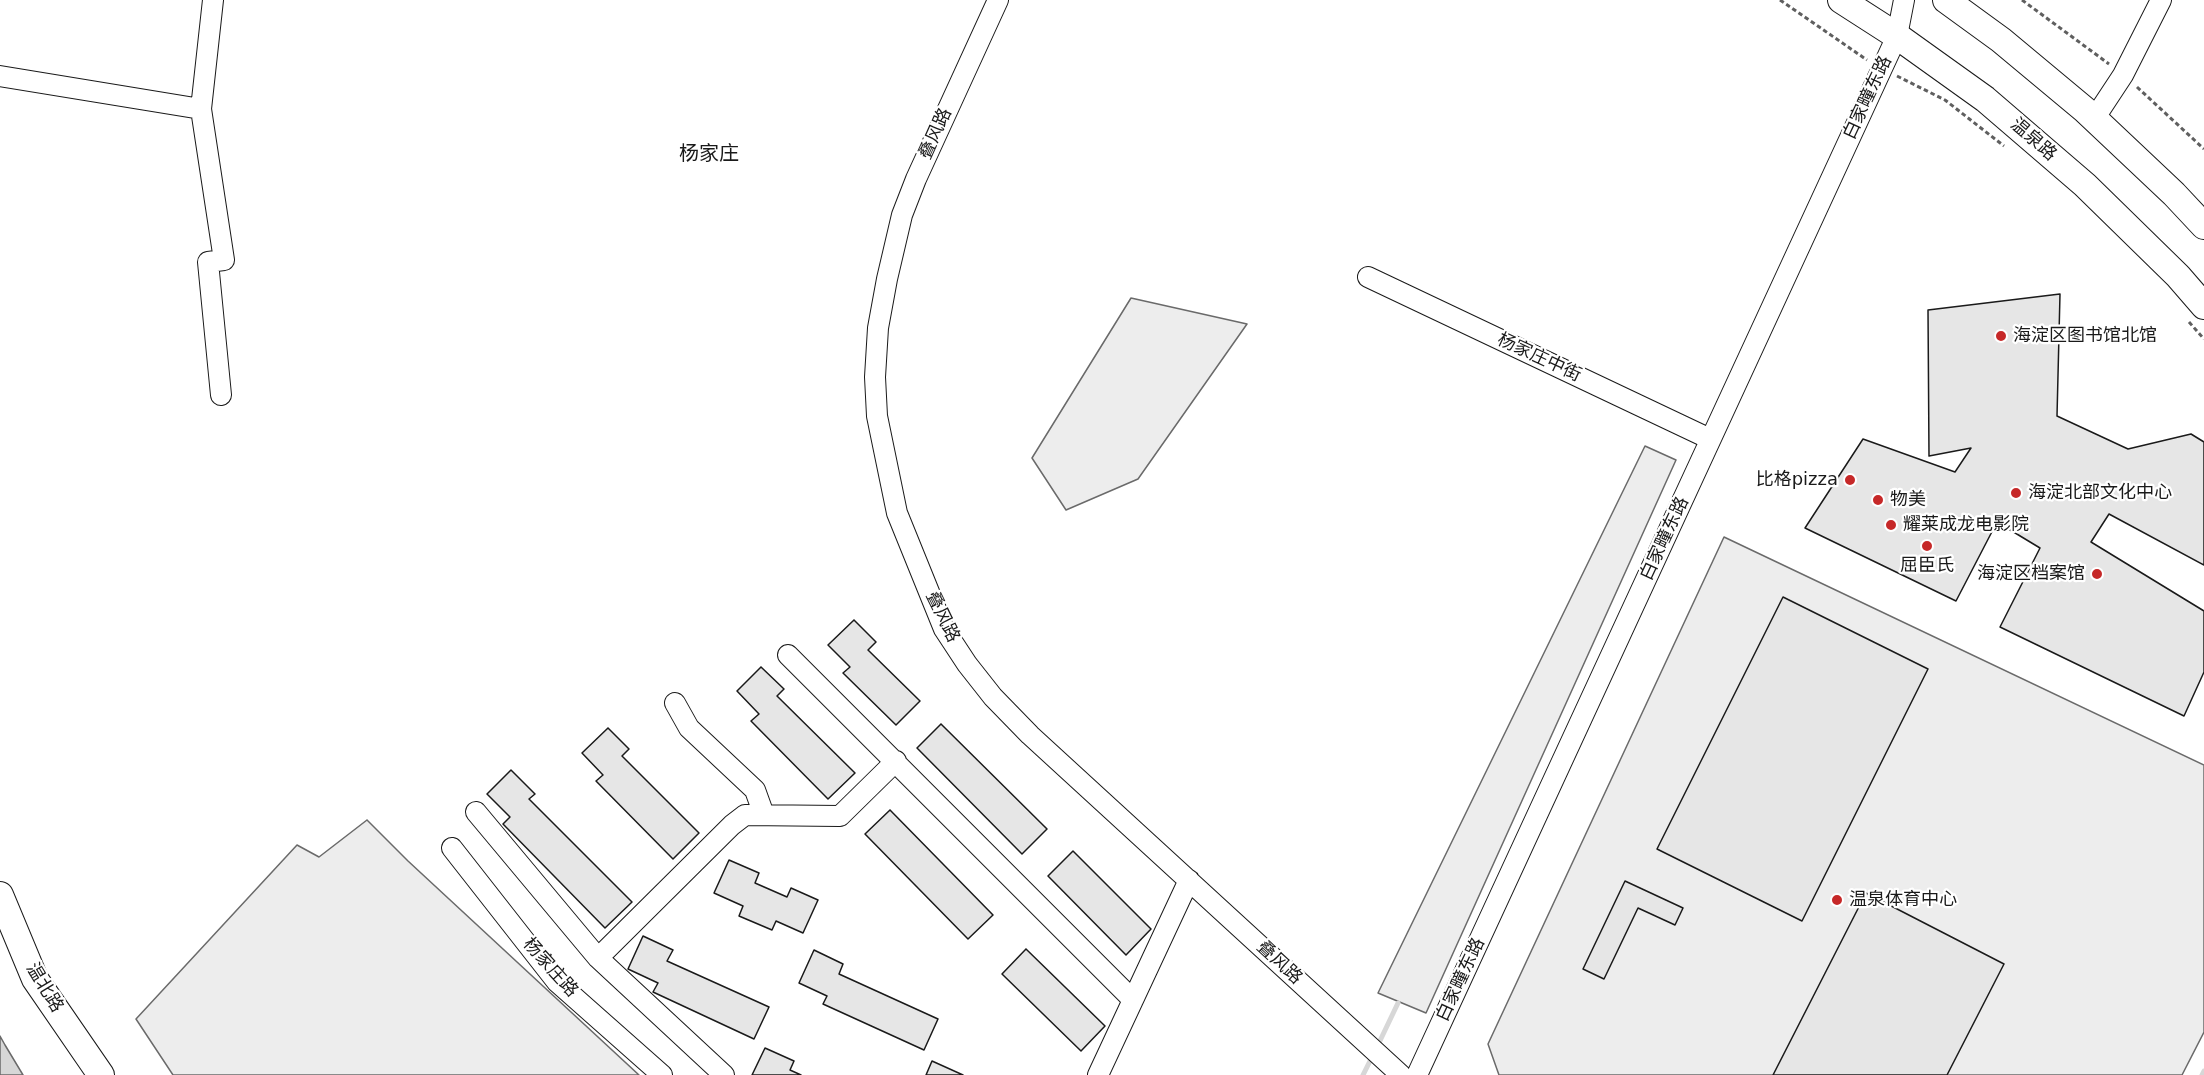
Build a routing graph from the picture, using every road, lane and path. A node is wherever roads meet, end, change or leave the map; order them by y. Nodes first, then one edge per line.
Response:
1 (213, 0) edge
2 (998, 0) edge
3 (1780, 0) edge
4 (1841, 0) edge
5 (1904, 0) edge
6 (1947, 0) edge
7 (2161, 0) edge
8 (1897, 36) junction
9 (1882, 69) junction
10 (0, 76) edge
11 (201, 109) junction
12 (2094, 118) junction
13 (2009, 150) dead end
14 (2204, 226) edge
15 (1368, 277) dead end
16 (2196, 314) edge
17 (2204, 339) edge
18 (221, 395) dead end
19 (1710, 439) junction
20 (788, 655) dead end
21 (675, 703) dead end
22 (896, 761) junction
23 (476, 812) dead end
24 (764, 815) junction
25 (452, 848) dead end
26 (1189, 880) junction
27 (0, 895) edge
28 (598, 958) junction
29 (1133, 1000) junction
30 (101, 1075) edge
31 (662, 1075) edge
32 (724, 1075) edge
33 (1098, 1075) edge
34 (1401, 1075) edge
35 (1417, 1075) edge

1 - 11 street
2 - 26 street, 叠风路
3 - 9 path
4 - 8 main road, 温泉路
5 - 8 street, 白家疃东路
6 - 12 main road
7 - 12 street
8 - 9 street, 白家疃东路
8 - 16 main road, 温泉路
9 - 13 path
9 - 19 street, 白家疃东路
10 - 11 street
11 - 18 street
12 - 14 main road
15 - 19 street, 杨家庄中街
16 - 17 path
19 - 35 street, 白家疃东路
20 - 22 street
21 - 24 street
22 - 24 street
22 - 29 street
23 - 28 street
24 - 28 street
25 - 31 street, 杨家庄路
26 - 29 street
26 - 34 street, 叠风路
27 - 30 main road, 温北路
28 - 32 street
29 - 33 street

